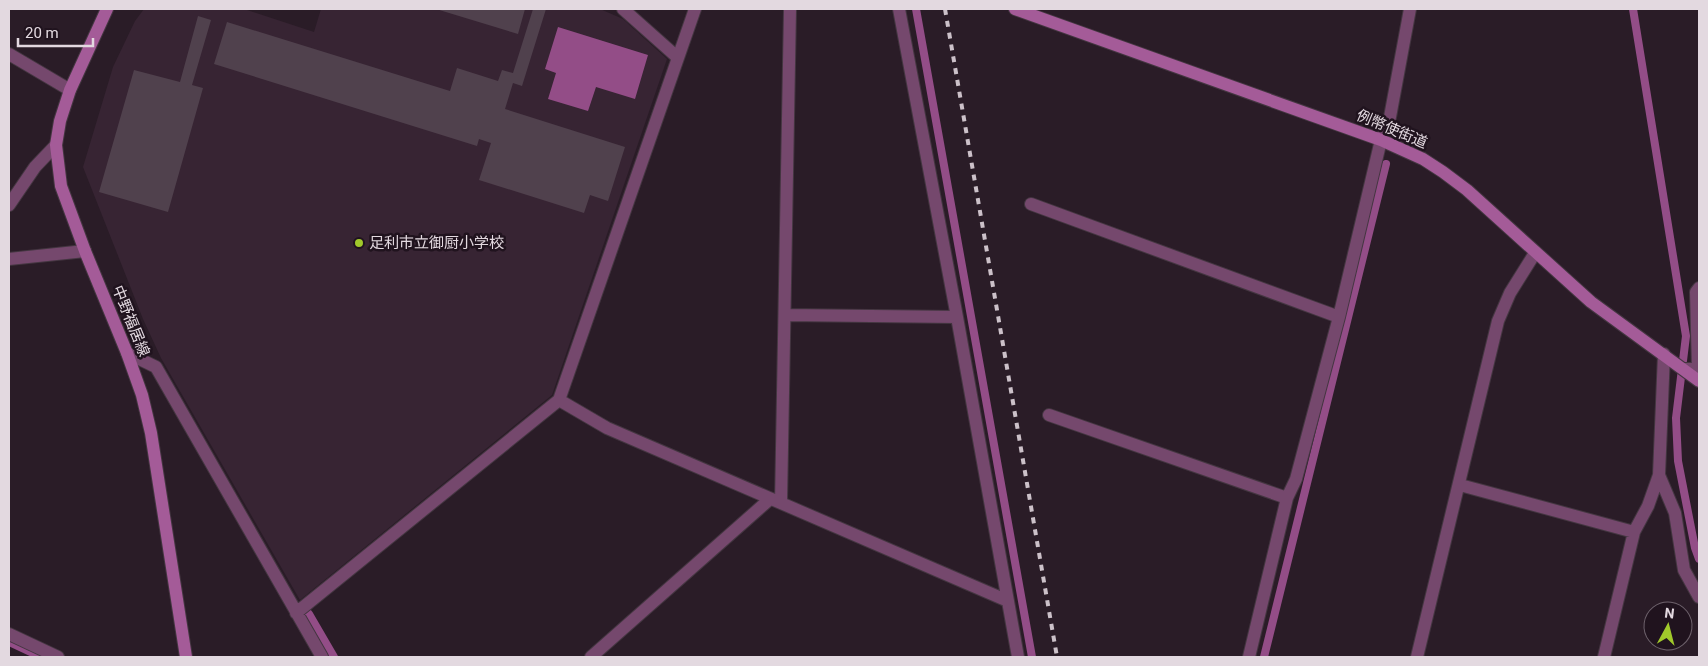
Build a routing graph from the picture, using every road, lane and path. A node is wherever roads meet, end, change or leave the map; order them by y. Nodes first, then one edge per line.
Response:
1 (107, 9) edge
2 (623, 9) edge
3 (695, 9) edge
4 (790, 9) edge
5 (899, 9) edge
6 (1015, 9) edge
7 (1410, 9) edge
8 (9, 54) edge
9 (677, 57) junction
10 (70, 90) junction
11 (1381, 140) junction
12 (56, 145) junction
13 (1031, 204) dead end
14 (9, 205) edge
15 (85, 251) junction
16 (1535, 253) junction
17 (9, 259) edge
18 (1699, 288) edge
19 (785, 315) junction
20 (957, 317) junction
21 (1339, 317) junction
22 (127, 353) junction
23 (1666, 355) junction
24 (1699, 373) edge
25 (559, 400) junction
26 (1049, 415) dead end
27 (1659, 475) junction
28 (1460, 484) junction
29 (1287, 498) junction
30 (776, 501) junction
31 (1634, 532) junction
32 (1699, 597) edge
33 (1008, 601) junction
34 (296, 614) junction
35 (9, 634) edge
36 (58, 657) edge
37 (186, 657) edge
38 (322, 657) edge
39 (591, 657) edge
40 (1018, 657) edge
41 (1249, 657) edge
42 (1417, 657) edge
43 (1604, 657) edge

1 - 10 main road, 中野福居線
2 - 9 street
3 - 9 street
4 - 19 street
5 - 20 street
6 - 11 main road, 例幣使街道
7 - 11 street
8 - 10 street
9 - 25 street
10 - 12 main road, 中野福居線
11 - 16 main road, 例幣使街道
11 - 21 street
12 - 14 street
12 - 15 main road, 中野福居線
13 - 21 street
15 - 17 street
15 - 22 main road, 中野福居線
16 - 23 main road, 例幣使街道
16 - 28 street
18 - 24 street
19 - 20 street
19 - 30 street
20 - 33 street
21 - 29 street
22 - 34 street
22 - 37 main road, 中野福居線
23 - 24 main road, 例幣使街道
23 - 27 street
25 - 30 street
25 - 34 street
26 - 29 street
27 - 31 street
27 - 32 street
28 - 31 street
28 - 42 street
29 - 41 street
30 - 33 street
30 - 39 street
31 - 43 street
33 - 40 street
34 - 38 street
35 - 36 street

